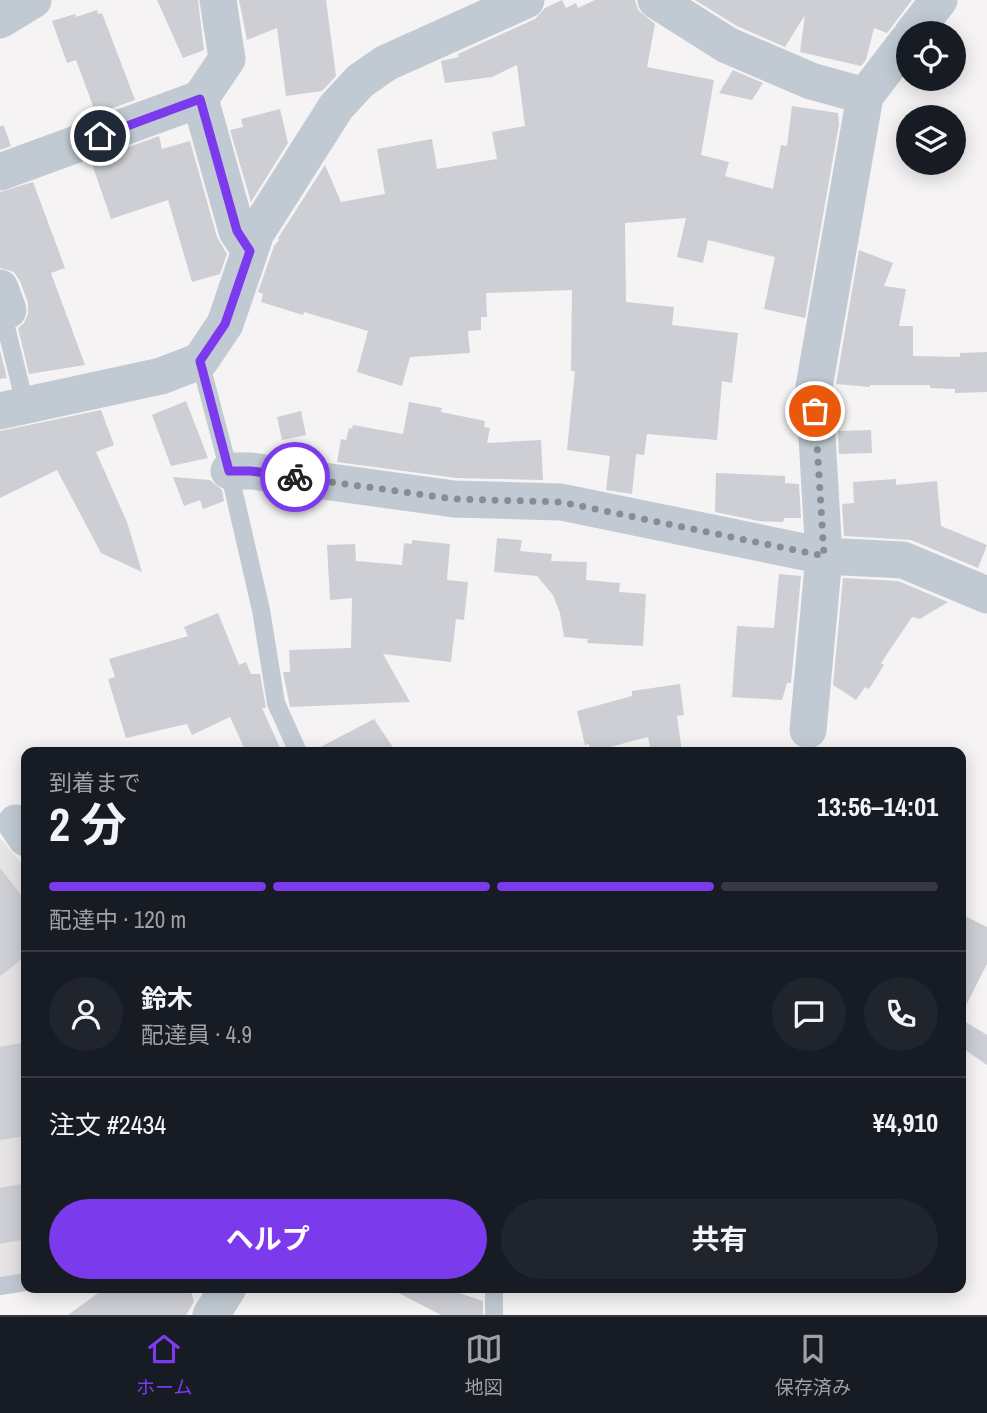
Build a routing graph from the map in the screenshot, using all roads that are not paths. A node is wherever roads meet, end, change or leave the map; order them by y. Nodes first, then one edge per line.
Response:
1 (33, 0) edge
2 (218, 0) edge
3 (526, 0) edge
4 (656, 0) edge
5 (939, 0) edge
6 (0, 20) edge
7 (923, 21) edge
8 (896, 56) edge
9 (865, 96) junction
10 (200, 99) junction
11 (0, 172) edge
12 (250, 251) junction
13 (4, 299) edge
14 (200, 361) junction
15 (13, 407) edge
16 (229, 471) junction
17 (824, 556) junction
18 (987, 595) edge
19 (808, 730) dead end
20 (296, 747) edge
21 (21, 1283) edge
22 (0, 1286) edge
23 (225, 1293) edge
24 (494, 1293) edge
25 (211, 1315) edge
26 (494, 1315) edge

1 - 6 street
2 - 10 street
3 - 12 street
4 - 9 street
5 - 7 street
8 - 9 street
9 - 17 street
10 - 11 street
10 - 12 street
12 - 14 street
13 - 15 lane
14 - 15 street
14 - 16 lane
16 - 17 street
16 - 20 lane
17 - 18 street
17 - 19 street
21 - 22 lane
23 - 25 street
24 - 26 lane

